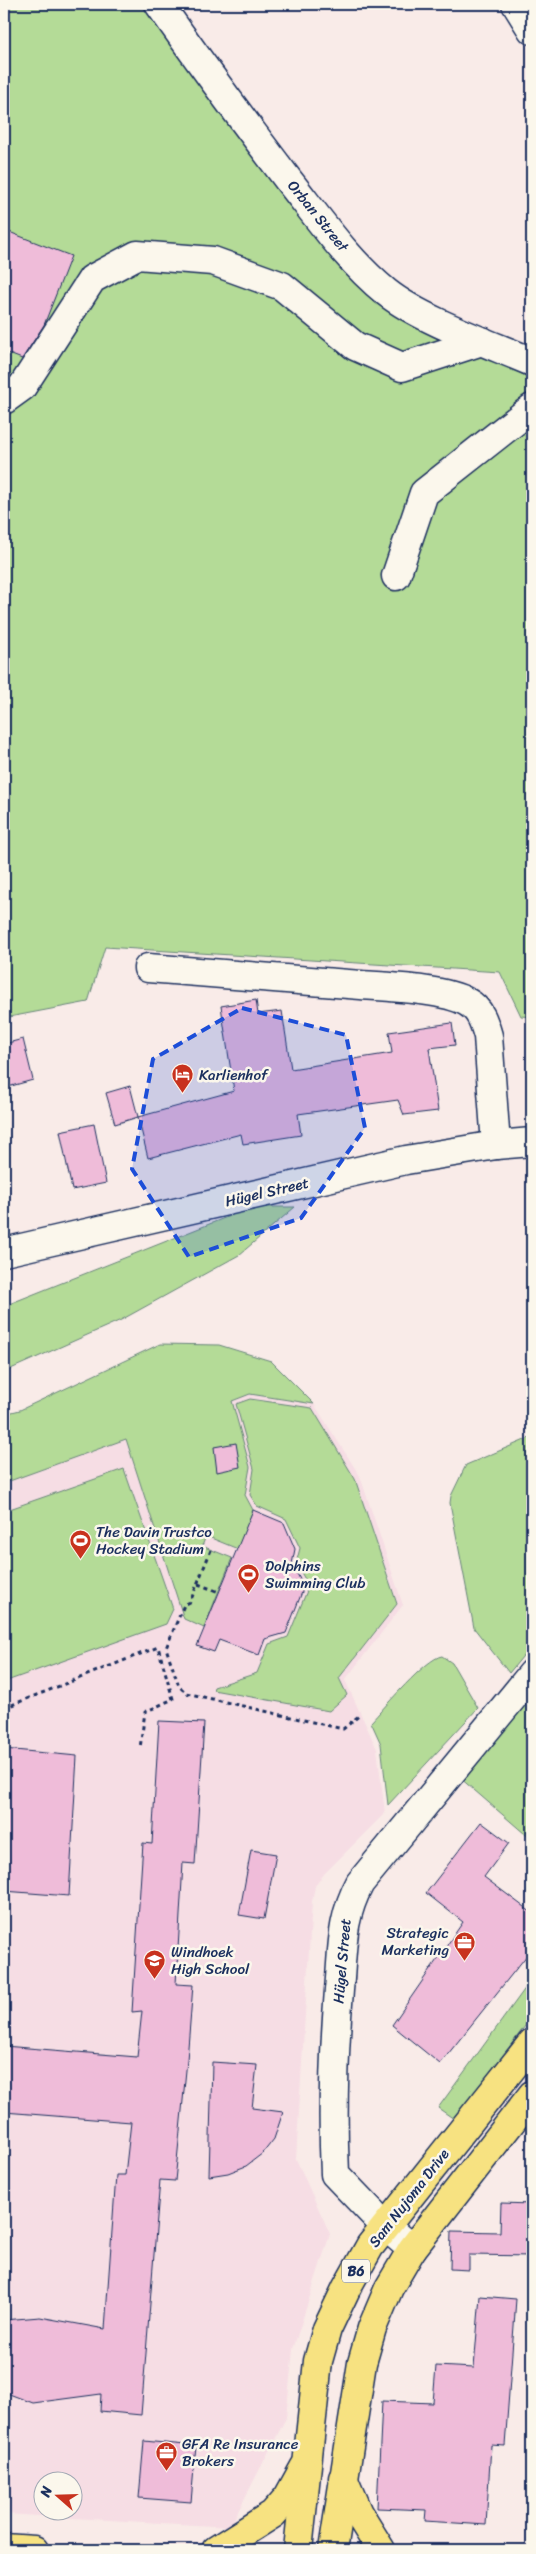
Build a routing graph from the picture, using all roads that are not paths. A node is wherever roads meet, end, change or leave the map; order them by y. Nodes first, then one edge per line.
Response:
1 (159, 4) edge
2 (516, 4) edge
3 (532, 30) edge
4 (482, 341) junction
5 (532, 362) edge
6 (4, 400) edge
7 (532, 408) edge
8 (396, 576) dead end
9 (148, 968) dead end
10 (532, 1142) edge
11 (496, 1145) junction
12 (4, 1252) edge
13 (532, 1674) edge
14 (532, 2042) edge
15 (532, 2095) edge
16 (385, 2226) junction
17 (412, 2249) junction
18 (306, 2464) junction
19 (343, 2477) junction
20 (4, 2548) edge
21 (34, 2550) edge
22 (216, 2550) edge
23 (298, 2550) edge
24 (333, 2550) edge
25 (381, 2550) edge

1 - 4 street, Orban Street
2 - 3 street
4 - 5 street, Orban Street
4 - 6 street
7 - 8 street
9 - 11 street
10 - 11 street, Hügel Street
11 - 12 street, Hügel Street
13 - 16 street, Hügel Street
14 - 16 main road, Sam Nujoma Drive / B6
15 - 17 main road, B6
16 - 17 street, Hügel Street
16 - 18 main road, Sam Nujoma Drive / B6
17 - 19 main road, B6
18 - 22 main road
18 - 23 main road, Sam Nujoma Drive / B6
19 - 24 main road, B6
19 - 25 main road
20 - 21 main road

